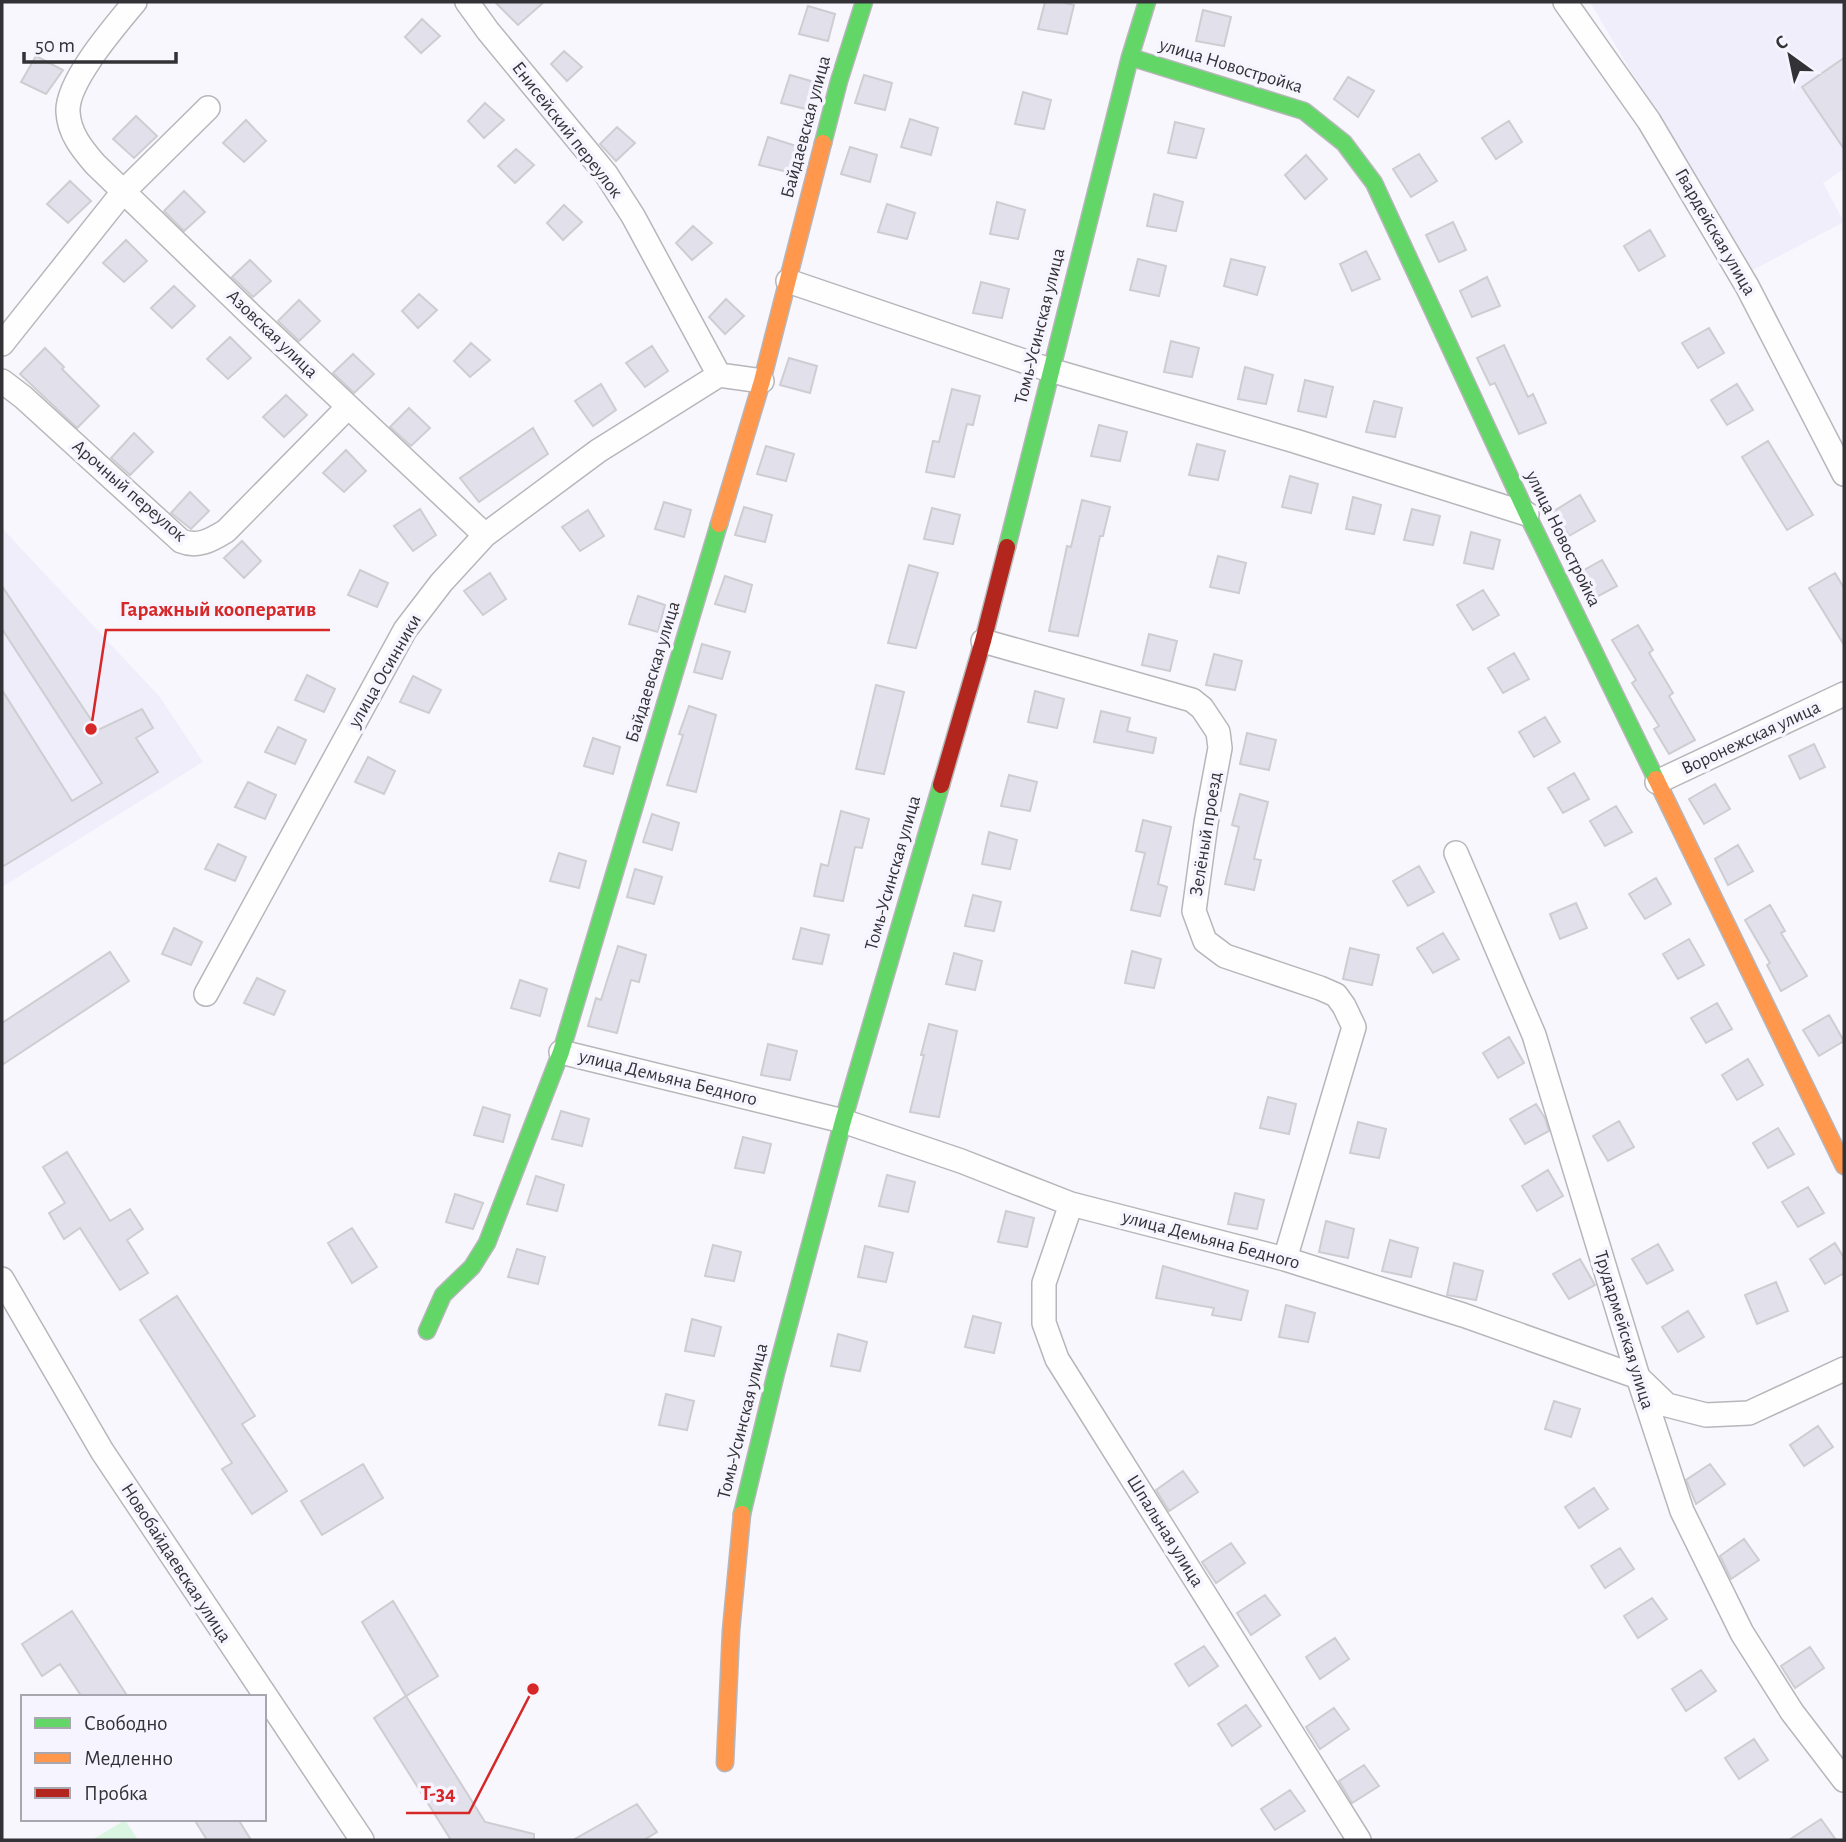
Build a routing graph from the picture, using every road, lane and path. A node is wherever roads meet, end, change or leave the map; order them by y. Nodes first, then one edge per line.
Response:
1 (135, 2) edge
2 (467, 2) edge
3 (864, 2) edge
4 (1147, 2) edge
5 (1565, 2) edge
6 (1130, 57) junction
7 (208, 108) dead end
8 (123, 192) junction
9 (788, 281) junction
10 (2, 344) edge
11 (1050, 370) junction
12 (719, 375) junction
13 (2, 381) edge
14 (762, 381) junction
15 (348, 407) junction
16 (1844, 474) edge
17 (1527, 513) junction
18 (485, 536) junction
19 (983, 641) junction
20 (1844, 694) edge
21 (1657, 782) junction
22 (1456, 853) dead end
23 (206, 994) dead end
24 (561, 1052) junction
25 (843, 1121) junction
26 (1844, 1166) edge
27 (1071, 1204) junction
28 (1284, 1259) junction
29 (2, 1279) edge
30 (427, 1331) dead end
31 (1844, 1369) edge
32 (1638, 1377) junction
33 (265, 1695) edge
34 (266, 1696) edge
35 (725, 1763) dead end
36 (1844, 1780) edge
37 (362, 1840) edge
38 (1359, 1840) edge

1 - 8 street, Азовская улица
2 - 12 street, Енисейский переулок
3 - 9 street, Байдаевская улица
4 - 6 street, Томь-Усинская улица
5 - 16 street, Гвардейская улица
6 - 11 street, Томь-Усинская улица
6 - 17 street, улица Новостройка
7 - 8 street
8 - 10 street
8 - 15 street, Азовская улица
9 - 11 street
9 - 14 street, Байдаевская улица
11 - 17 street
11 - 19 street, Томь-Усинская улица
12 - 14 street
12 - 18 street, улица Осинники
13 - 15 street, Арочный переулок
14 - 24 street, Байдаевская улица
15 - 18 street, Азовская улица
17 - 21 street, улица Новостройка
18 - 23 street, улица Осинники
19 - 25 street, Томь-Усинская улица
19 - 28 street, Зелёный проезд
20 - 21 street, Воронежская улица
21 - 26 street, улица Новостройка
22 - 32 street, Трудармейская улица
24 - 25 street, улица Демьяна Бедного
24 - 30 street, Байдаевская улица
25 - 27 street, улица Демьяна Бедного
25 - 35 street, Томь-Усинская улица
27 - 28 street, улица Демьяна Бедного
27 - 38 street, Шпальная улица
28 - 32 street, улица Демьяна Бедного
29 - 33 street, Новобайдаевская улица
31 - 32 street, улица Демьяна Бедного
32 - 36 street, Трудармейская улица
34 - 37 street, Новобайдаевская улица

